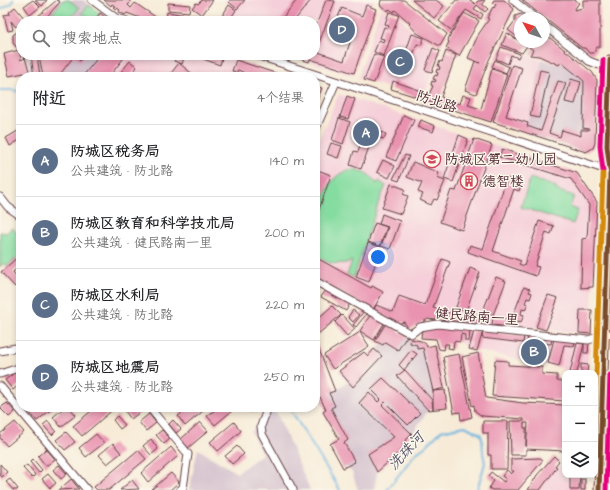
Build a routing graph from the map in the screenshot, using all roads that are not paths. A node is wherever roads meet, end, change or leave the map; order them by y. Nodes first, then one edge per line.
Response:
1 (92, 0) edge
2 (513, 0) edge
3 (528, 12) edge
4 (113, 16) edge
5 (550, 30) edge
6 (271, 60) edge
7 (610, 60) edge
8 (610, 70) edge
9 (306, 72) edge
10 (320, 77) edge
11 (336, 82) junction
12 (320, 119) edge
13 (610, 170) edge
14 (610, 174) edge
15 (0, 197) edge
16 (16, 213) edge
17 (320, 284) edge
18 (607, 335) edge
19 (16, 348) edge
20 (0, 351) edge
21 (16, 368) edge
22 (0, 374) edge
23 (0, 386) edge
24 (16, 405) edge
25 (22, 412) edge
26 (153, 412) edge
27 (268, 412) edge
28 (599, 487) edge
29 (610, 488) edge
30 (87, 490) edge
31 (180, 490) edge
32 (293, 490) edge

1 - 4 street
2 - 3 street
5 - 8 street
6 - 9 street, 防北路
7 - 8 main road
8 - 13 main road
10 - 11 street, 防北路
11 - 12 street
11 - 13 street, 防北路
14 - 18 main road
15 - 16 street
17 - 18 street, 健民路南一里
18 - 28 main road
19 - 20 street
21 - 22 street
23 - 24 street
25 - 30 street
26 - 31 street
27 - 32 street
28 - 29 street

